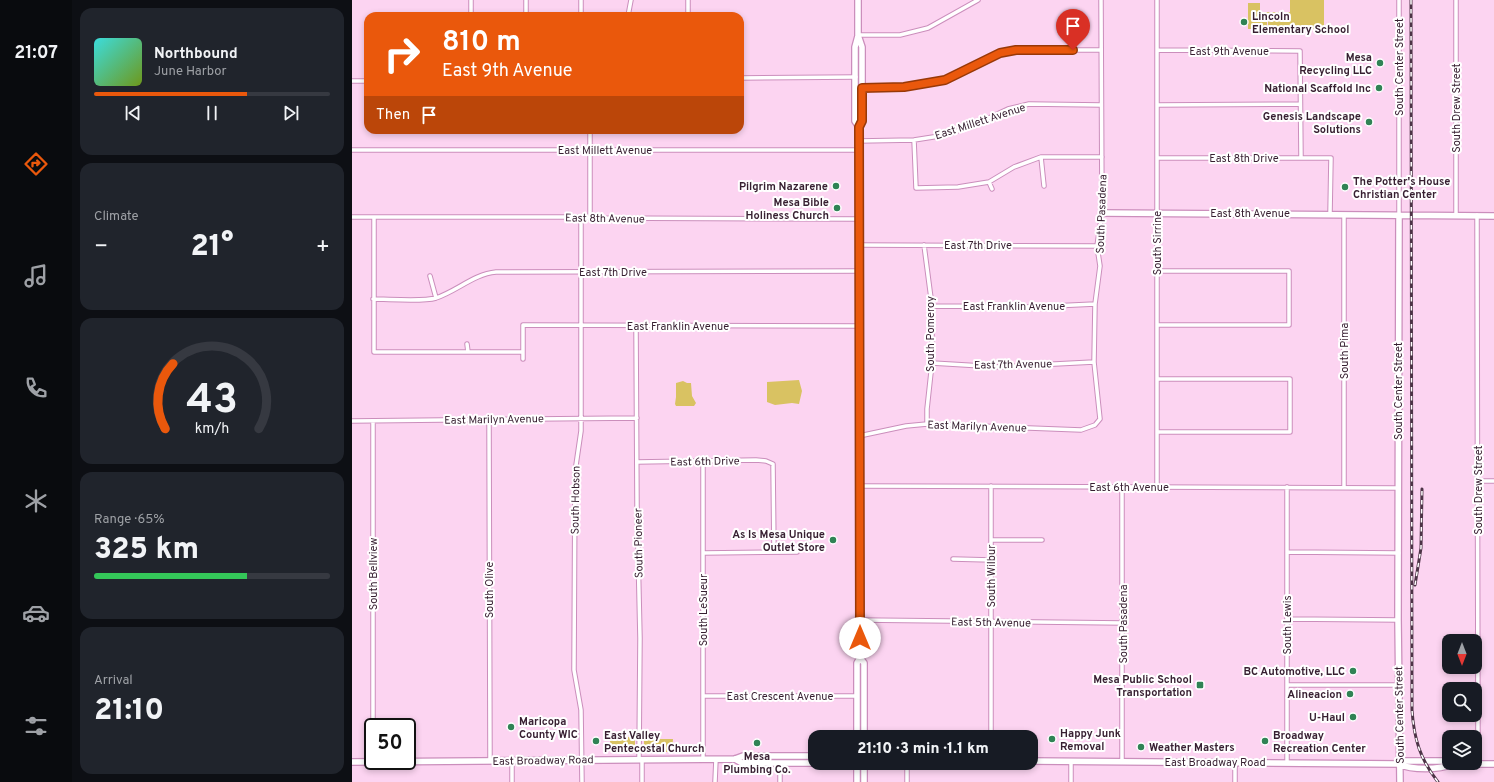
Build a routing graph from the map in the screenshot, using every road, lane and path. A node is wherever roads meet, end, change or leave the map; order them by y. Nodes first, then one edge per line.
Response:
1 (471, 0) edge
2 (526, 0) edge
3 (581, 0) edge
4 (631, 0) edge
5 (688, 0) edge
6 (858, 0) edge
7 (968, 0) edge
8 (978, 0) edge
9 (1101, 0) edge
10 (1157, 0) edge
11 (1399, 0) edge
12 (1456, 0) edge
13 (969, 5) junction
14 (471, 12) edge
15 (526, 12) edge
16 (581, 12) edge
17 (629, 12) edge
18 (688, 12) edge
19 (858, 35) junction
20 (1101, 50) junction
21 (1157, 50) junction
22 (855, 77) junction
23 (862, 77) junction
24 (744, 78) edge
25 (352, 81) edge
26 (364, 81) edge
27 (855, 88) junction
28 (862, 88) junction
29 (1300, 104) junction
30 (1101, 105) junction
31 (1158, 105) junction
32 (859, 127) junction
33 (590, 134) edge
34 (914, 140) junction
35 (859, 141) junction
36 (352, 150) edge
37 (590, 150) junction
38 (859, 150) junction
39 (1041, 157) junction
40 (1102, 157) junction
41 (1158, 158) junction
42 (1300, 158) junction
43 (989, 182) junction
44 (1044, 186) dead end
45 (992, 189) dead end
46 (1102, 213) junction
47 (1157, 213) junction
48 (1330, 213) junction
49 (1344, 214) junction
50 (1399, 215) junction
51 (1456, 215) junction
52 (1477, 215) junction
53 (1494, 216) edge
54 (352, 217) edge
55 (374, 217) junction
56 (581, 217) junction
57 (590, 218) junction
58 (858, 219) junction
59 (859, 245) junction
60 (924, 245) junction
61 (1097, 246) junction
62 (859, 271) junction
63 (1157, 271) junction
64 (581, 272) junction
65 (430, 276) dead end
66 (436, 298) junction
67 (373, 299) junction
68 (1095, 304) junction
69 (932, 306) junction
70 (1157, 325) junction
71 (581, 326) junction
72 (636, 326) junction
73 (859, 326) junction
74 (467, 344) dead end
75 (468, 352) junction
76 (523, 352) junction
77 (524, 359) dead end
78 (1094, 362) junction
79 (932, 363) junction
80 (1157, 379) junction
81 (581, 418) junction
82 (637, 418) junction
83 (489, 420) junction
84 (352, 421) edge
85 (373, 421) junction
86 (927, 424) junction
87 (1095, 425) joint
88 (1158, 432) junction
89 (859, 436) junction
90 (703, 461) junction
91 (637, 462) junction
92 (1478, 482) junction
93 (1494, 482) edge
94 (859, 486) junction
95 (991, 486) junction
96 (1122, 487) junction
97 (1158, 487) junction
98 (1287, 487) junction
99 (1344, 488) junction
100 (1398, 488) junction
101 (991, 540) junction
102 (1042, 540) dead end
103 (774, 552) junction
104 (797, 552) dead end
105 (1287, 552) junction
106 (703, 553) junction
107 (1399, 553) junction
108 (953, 559) dead end
109 (991, 560) junction
110 (1287, 619) junction
111 (860, 620) junction
112 (1398, 620) junction
113 (991, 622) junction
114 (1123, 623) junction
115 (860, 658) junction
116 (1287, 685) junction
117 (1399, 685) junction
118 (703, 696) junction
119 (857, 696) junction
120 (374, 718) edge
121 (857, 730) edge
122 (864, 730) edge
123 (992, 730) edge
124 (1478, 730) edge
125 (808, 756) edge
126 (641, 759) junction
127 (703, 759) junction
128 (716, 759) junction
129 (735, 759) junction
130 (582, 760) junction
131 (364, 761) edge
132 (416, 761) edge
133 (490, 761) junction
134 (512, 761) junction
135 (1038, 761) edge
136 (1071, 761) junction
137 (1122, 761) junction
138 (352, 762) edge
139 (1235, 762) junction
140 (1287, 762) junction
141 (780, 764) junction
142 (808, 764) edge
143 (1400, 764) junction
144 (1482, 764) edge
145 (1494, 764) edge
146 (1442, 768) edge
147 (856, 770) edge
148 (865, 770) edge
149 (907, 770) edge
150 (512, 782) edge
151 (582, 782) edge
152 (642, 782) edge
153 (715, 782) edge
154 (780, 782) edge
155 (857, 782) edge
156 (864, 782) edge
157 (907, 782) edge
158 (1071, 782) edge
159 (1235, 782) edge
160 (1400, 782) edge

1 - 14 street
2 - 15 street
3 - 16 street
4 - 17 street
5 - 18 street
6 - 19 main road
7 - 13 street
8 - 13 street
9 - 20 street, South Pasadena
10 - 21 street, South Sirrine
11 - 50 street, South Center Street
12 - 51 street, South Drew Street
13 - 19 street
19 - 22 main road
19 - 23 main road
20 - 28 street
20 - 30 street, South Pasadena
21 - 29 street, East 9th Avenue
21 - 31 street, South Sirrine
22 - 23 street
22 - 24 street
22 - 27 main road
23 - 28 main road
25 - 26 street
27 - 28 street
27 - 32 main road
28 - 32 main road
29 - 31 street
29 - 42 street
30 - 34 street, East Millett Avenue
30 - 40 street, South Pasadena
31 - 41 street, South Sirrine
32 - 35 main road
33 - 37 street
34 - 35 street, East Millett Avenue
34 - 43 street
35 - 38 main road
36 - 37 street, East Millett Avenue
37 - 38 street, East Millett Avenue
37 - 57 street
38 - 58 main road
39 - 40 street
39 - 43 street
39 - 44 street
40 - 46 street, South Pasadena
41 - 42 street, East 8th Drive
41 - 47 street, South Sirrine
42 - 48 street, East 8th Drive
43 - 45 street
46 - 47 main road, East 8th Avenue
46 - 61 street, South Pasadena
47 - 48 main road, East 8th Avenue
47 - 63 street, South Sirrine
48 - 49 main road, East 8th Avenue
49 - 50 main road, East 8th Avenue
49 - 99 street, South Pima
50 - 51 main road, East 8th Avenue
50 - 100 main road, South Center Street
51 - 52 main road, East 8th Avenue
52 - 53 main road, East 8th Avenue
52 - 92 street, South Drew Street
54 - 55 street, East 8th Avenue
55 - 56 street, East 8th Avenue
55 - 67 street
56 - 57 street, East 8th Avenue
56 - 64 street, South Hobson
57 - 58 street, East 8th Avenue
58 - 59 main road
59 - 60 street, East 7th Drive
59 - 62 main road
60 - 61 street, East 7th Drive
60 - 69 street, South Pomeroy
61 - 68 street, South Pasadena
62 - 64 street, East 7th Drive
62 - 73 main road
63 - 70 street, South Sirrine
63 - 70 street
64 - 66 street, East 7th Drive
64 - 71 street, South Hobson
65 - 66 street
66 - 67 street, East 7th Drive
67 - 75 street
68 - 69 street, East Franklin Avenue
68 - 78 street, South Pasadena
69 - 79 street, South Pomeroy
70 - 80 street, South Sirrine
71 - 72 street, East Franklin Avenue
71 - 76 street, East Franklin Avenue
71 - 81 street, South Hobson
72 - 73 street, East Franklin Avenue
72 - 82 street, South Pioneer
73 - 89 main road
74 - 75 street
75 - 76 street
76 - 77 street, East Franklin Avenue
78 - 79 street, East 7th Avenue
78 - 87 street, South Pasadena
79 - 86 street, South Pomeroy
80 - 88 street, South Sirrine
80 - 88 street
81 - 82 street, East Marilyn Avenue
81 - 83 street, East Marilyn Avenue
81 - 130 street, South Hobson
82 - 91 street, South Pioneer
83 - 85 street, East Marilyn Avenue
83 - 133 street, South Olive
84 - 85 street, East Marilyn Avenue
85 - 120 street, South Bellview
86 - 87 street, East Marilyn Avenue
86 - 89 street, East Marilyn Avenue
88 - 97 street, South Sirrine
89 - 94 main road
90 - 91 street, East 6th Drive
90 - 103 street, East 6th Drive
90 - 106 street, South LeSueur
91 - 126 street, South Pioneer
92 - 93 street
92 - 124 street, South Drew Street
94 - 95 street, East 6th Avenue
94 - 111 main road
95 - 96 street, East 6th Avenue
95 - 101 street, South Wilbur
96 - 97 street, East 6th Avenue
96 - 114 street, South Pasadena
97 - 98 street, East 6th Avenue
98 - 99 street, East 6th Avenue
98 - 105 street, South Lewis
99 - 100 street, East 6th Avenue
100 - 107 main road, South Center Street
101 - 102 street
101 - 109 street, South Wilbur
103 - 104 street
103 - 106 street
105 - 107 street
105 - 110 street, South Lewis
106 - 118 street, South LeSueur
107 - 112 main road, South Center Street
108 - 109 street
109 - 113 street, South Wilbur
110 - 112 street
110 - 116 street, South Lewis
111 - 113 street, East 5th Avenue
111 - 115 main road
112 - 117 main road, South Center Street
113 - 114 street, East 5th Avenue
113 - 123 street, South Wilbur
114 - 137 street, South Pasadena
115 - 119 main road
115 - 122 main road
116 - 117 street
116 - 140 street, South Lewis
117 - 143 main road, South Center Street
118 - 119 street, East Crescent Avenue
118 - 127 street, South LeSueur
119 - 121 main road
125 - 129 main road, East Broadway Road
126 - 127 main road, East Broadway Road
126 - 130 main road, East Broadway Road
126 - 152 street, South Pioneer
127 - 128 main road, East Broadway Road
128 - 129 main road, East Broadway Road
128 - 153 street
129 - 141 main road, East Broadway Road
130 - 134 main road, East Broadway Road
130 - 151 street, South Hobson
131 - 138 main road, East Broadway Road
132 - 133 main road, East Broadway Road
133 - 134 main road, East Broadway Road
134 - 150 street
135 - 136 main road, East Broadway Road
136 - 137 main road, East Broadway Road
136 - 158 street
137 - 139 main road, East Broadway Road
139 - 140 main road, East Broadway Road
139 - 159 street
140 - 143 main road, East Broadway Road
141 - 142 main road, East Broadway Road
141 - 154 street
143 - 146 main road, East Broadway Road
143 - 160 main road, South Center Street
144 - 145 main road, East Broadway Road
147 - 155 main road
148 - 156 main road
149 - 157 street

